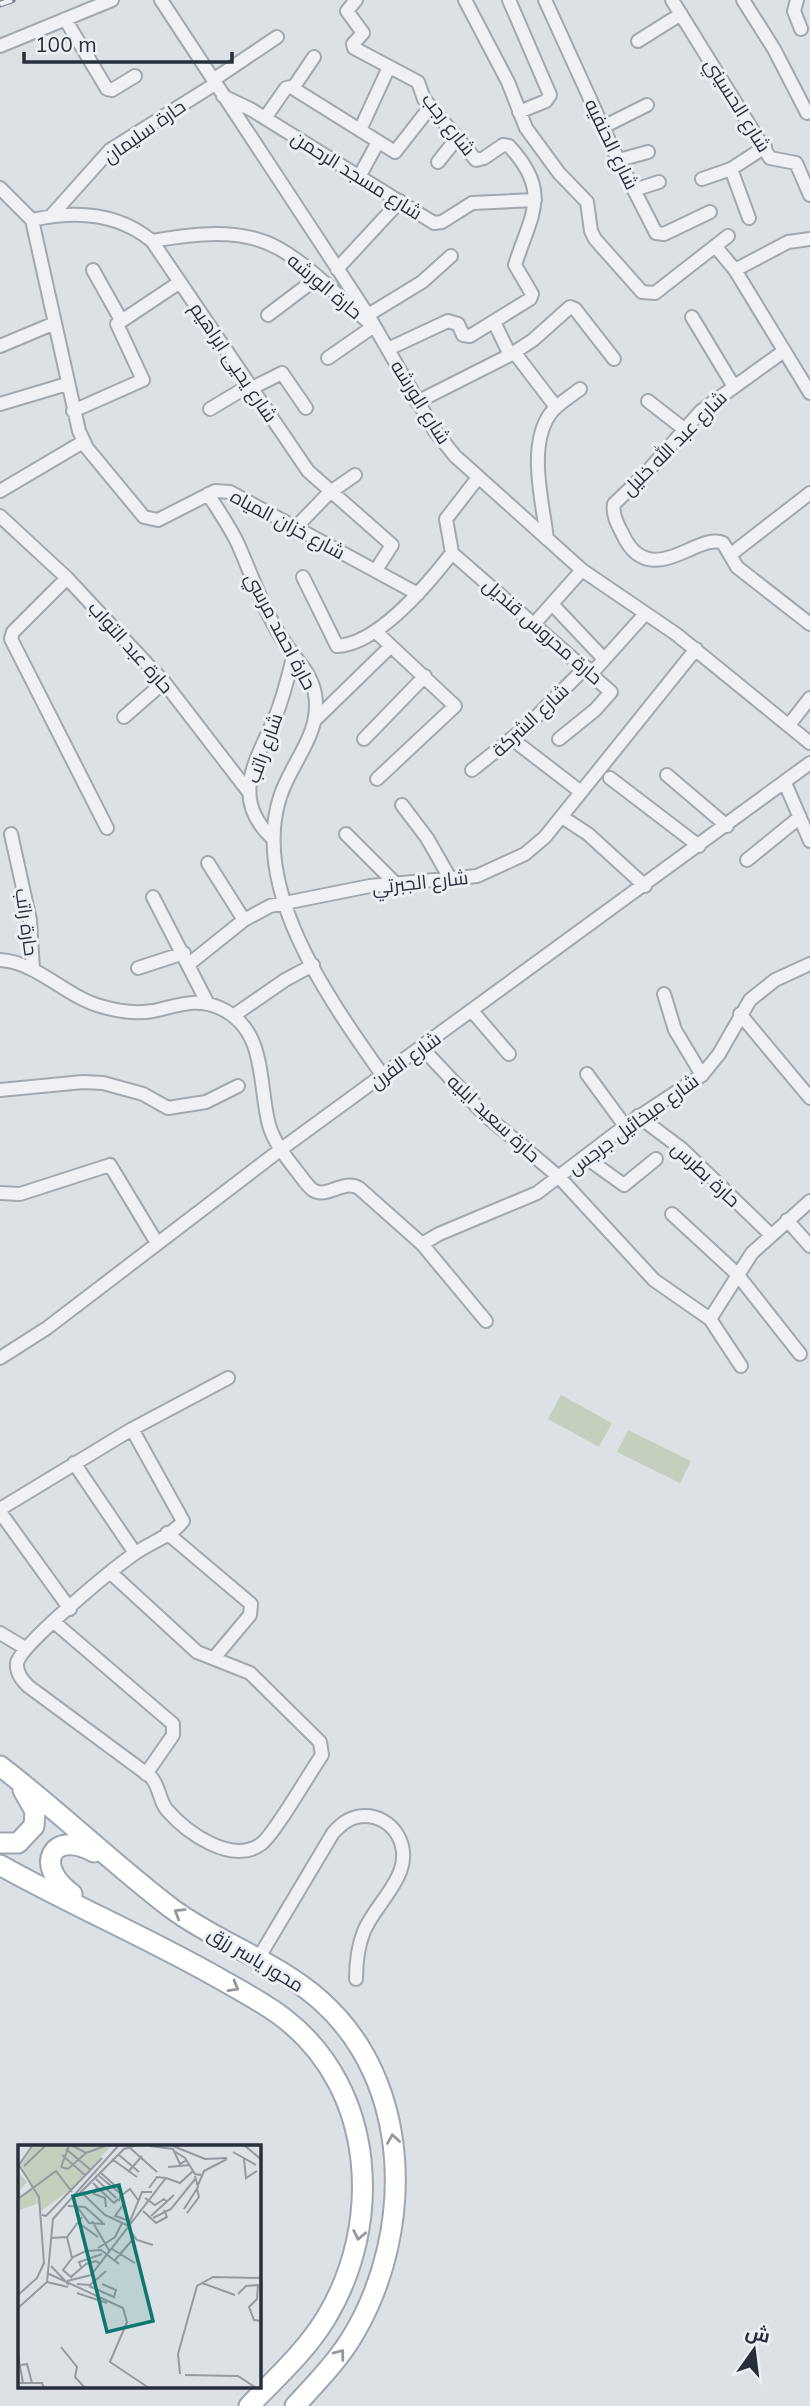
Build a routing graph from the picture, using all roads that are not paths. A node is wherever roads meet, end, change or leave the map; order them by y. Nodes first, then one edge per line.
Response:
1 (112, 0) edge
2 (161, 0) edge
3 (356, 0) edge
4 (465, 0) edge
5 (509, 0) edge
6 (545, 0) edge
7 (672, 0) edge
8 (743, 0) edge
9 (797, 0) edge
10 (681, 14) junction
11 (65, 19) junction
12 (802, 29) dead end
13 (277, 37) dead end
14 (639, 41) dead end
15 (0, 46) edge
16 (314, 57) dead end
17 (389, 67) junction
18 (135, 76) dead end
19 (214, 82) junction
20 (293, 88) junction
21 (223, 96) junction
22 (431, 106) junction
23 (647, 106) dead end
24 (519, 112) junction
25 (807, 113) dead end
26 (265, 118) junction
27 (603, 127) junction
28 (360, 130) junction
29 (457, 138) junction
30 (378, 142) junction
31 (765, 147) junction
32 (648, 152) dead end
33 (618, 160) junction
34 (438, 162) dead end
35 (731, 169) junction
36 (359, 177) junction
37 (702, 179) dead end
38 (659, 182) dead end
39 (0, 188) edge
40 (634, 190) junction
41 (810, 193) edge
42 (535, 200) junction
43 (400, 201) junction
44 (710, 212) dead end
45 (51, 216) junction
46 (750, 218) dead end
47 (32, 220) junction
48 (728, 236) dead end
49 (810, 239) edge
50 (152, 241) junction
51 (716, 247) junction
52 (451, 256) dead end
53 (337, 269) junction
54 (93, 270) dead end
55 (735, 270) junction
56 (317, 278) junction
57 (180, 282) junction
58 (268, 315) dead end
59 (692, 317) dead end
60 (121, 320) junction
61 (371, 321) junction
62 (494, 322) junction
63 (55, 323) junction
64 (0, 346) edge
65 (388, 349) junction
66 (784, 351) junction
67 (512, 354) junction
68 (328, 358) dead end
69 (614, 359) dead end
70 (67, 384) junction
71 (733, 385) junction
72 (251, 386) junction
73 (580, 389) dead end
74 (810, 393) edge
75 (648, 401) dead end
76 (417, 402) junction
77 (0, 404) edge
78 (556, 407) junction
79 (306, 408) dead end
80 (210, 409) dead end
81 (73, 411) junction
82 (684, 429) junction
83 (83, 442) junction
84 (355, 475) dead end
85 (477, 479) junction
86 (0, 491) edge
87 (329, 493) junction
88 (810, 493) edge
89 (208, 494) junction
90 (0, 516) edge
91 (296, 527) junction
92 (547, 539) junction
93 (452, 552) junction
94 (730, 555) junction
95 (376, 570) junction
96 (582, 570) junction
97 (303, 577) dead end
98 (67, 578) junction
99 (418, 594) junction
100 (552, 604) junction
101 (645, 614) junction
102 (534, 624) junction
103 (810, 624) edge
104 (375, 631) junction
105 (391, 646) junction
106 (696, 649) junction
107 (294, 653) junction
108 (604, 659) junction
109 (589, 670) junction
110 (425, 676) junction
111 (164, 682) junction
112 (810, 698) edge
113 (124, 717) dead end
114 (315, 720) junction
115 (789, 726) junction
116 (364, 739) dead end
117 (512, 739) junction
118 (559, 739) dead end
119 (810, 743) edge
120 (810, 763) edge
121 (472, 770) dead end
122 (667, 775) dead end
123 (610, 778) dead end
124 (377, 779) dead end
125 (785, 783) junction
126 (248, 791) junction
127 (581, 792) junction
128 (402, 805) dead end
129 (562, 817) junction
130 (800, 817) junction
131 (727, 826) junction
132 (107, 828) dead end
133 (11, 834) dead end
134 (346, 834) dead end
135 (272, 838) junction
136 (810, 841) edge
137 (699, 846) junction
138 (747, 860) dead end
139 (208, 863) dead end
140 (451, 880) junction
141 (395, 883) junction
142 (645, 886) junction
143 (153, 897) dead end
144 (284, 902) junction
145 (244, 920) junction
146 (186, 958) junction
147 (0, 960) edge
148 (810, 964) edge
149 (313, 965) junction
150 (138, 968) dead end
151 (33, 970) junction
152 (664, 994) dead end
153 (208, 1004) junction
154 (472, 1012) junction
155 (740, 1014) junction
156 (233, 1016) junction
157 (422, 1048) junction
158 (509, 1054) dead end
159 (587, 1074) dead end
160 (702, 1075) junction
161 (383, 1076) junction
162 (238, 1086) dead end
163 (0, 1090) edge
164 (810, 1098) edge
165 (638, 1116) junction
166 (625, 1126) junction
167 (280, 1150) junction
168 (585, 1157) junction
169 (656, 1159) dead end
170 (559, 1177) junction
171 (0, 1193) edge
172 (810, 1201) edge
173 (672, 1214) dead end
174 (787, 1220) junction
175 (770, 1234) junction
176 (157, 1243) junction
177 (422, 1244) junction
178 (810, 1246) edge
179 (737, 1274) junction
180 (710, 1319) junction
181 (486, 1321) dead end
182 (800, 1354) dead end
183 (0, 1358) edge
184 (741, 1366) dead end
185 (228, 1378) dead end
186 (132, 1429) junction
187 (74, 1463) junction
188 (0, 1510) edge
189 (167, 1533) junction
190 (135, 1553) junction
191 (111, 1573) junction
192 (70, 1609) junction
193 (54, 1622) junction
194 (0, 1633) edge
195 (25, 1648) junction
196 (214, 1658) junction
197 (7, 1772) edge
198 (146, 1773) junction
199 (0, 1843) edge
200 (116, 1864) junction
201 (0, 1865) edge
202 (107, 1919) junction
203 (258, 1959) junction
204 (356, 1979) dead end
205 (249, 2406) edge
206 (295, 2406) edge

1 - 11 street
2 - 19 street, شارع الورشه
3 - 17 street, شارع رجب
4 - 24 street
5 - 24 street
6 - 27 street, شارع الحنفيه
7 - 10 street, شارع الحسيني
8 - 25 street
9 - 12 street
10 - 14 street
10 - 31 street, شارع الحسيني
11 - 15 street
11 - 18 street
13 - 19 street, حارة سليمان
16 - 20 street
17 - 22 street, شارع رجب
17 - 28 street
19 - 21 street, شارع الورشه
19 - 45 street, حارة سليمان
20 - 26 street
20 - 28 street
21 - 26 street, شارع مسجد الرحمن
21 - 53 street, شارع الورشه
22 - 29 street, شارع رجب
22 - 30 street
23 - 27 street
24 - 51 street
26 - 36 street, شارع مسجد الرحمن
27 - 33 street, شارع الحنفيه
28 - 30 street
29 - 34 street
29 - 42 street, شارع رجب
30 - 36 street
31 - 35 street
31 - 41 street, شارع الحسيني
32 - 33 street
33 - 40 street, شارع الحنفيه
35 - 37 street
35 - 46 street
36 - 43 street, شارع مسجد الرحمن
38 - 40 street
39 - 47 street
40 - 44 street, شارع الحنفيه
42 - 43 street, شارع مسجد الرحمن
42 - 62 street
43 - 53 street
45 - 47 street, شارع يحيى ابراهيم
45 - 50 street, شارع يحيى ابراهيم
47 - 63 street, شارع خزان المياه
48 - 51 street
49 - 55 street
50 - 56 street, حارة الورشه
50 - 57 street, شارع يحيى ابراهيم
51 - 55 street
52 - 61 street
53 - 61 street, شارع الورشه
54 - 60 street
55 - 66 street
56 - 58 street
56 - 61 street, حارة الورشه
57 - 60 street
57 - 72 street, شارع يحيى ابراهيم
59 - 71 street
60 - 81 street
61 - 65 street, شارع الورشه
61 - 68 street
62 - 65 street
62 - 67 street
63 - 64 street
63 - 70 street, شارع خزان المياه
65 - 76 street, شارع الورشه
66 - 71 street, شارع عبد الله خليل
66 - 74 street
67 - 69 street
67 - 76 street
67 - 78 street
70 - 77 street
70 - 81 street, شارع خزان المياه
71 - 82 street, شارع عبد الله خليل
72 - 79 street
72 - 80 street
72 - 87 street, شارع يحيى ابراهيم
73 - 78 street
75 - 82 street
76 - 85 street, شارع الورشه
78 - 92 street
81 - 83 street, شارع خزان المياه
82 - 94 street, شارع عبد الله خليل
83 - 86 street
83 - 89 street, شارع خزان المياه
84 - 87 street
85 - 92 street, شارع الورشه
85 - 93 street
87 - 91 street
87 - 95 street, شارع يحيى ابراهيم
88 - 94 street
89 - 91 street, شارع خزان المياه
89 - 107 street, حارة احمد مرسي
90 - 98 street, حارة عبد التواب
91 - 95 street, شارع خزان المياه
92 - 96 street, شارع الورشه
93 - 99 street
93 - 102 street, حارة محروس قنديل
94 - 103 street, شارع عبد الله خليل
95 - 99 street, شارع خزان المياه
96 - 100 street
96 - 101 street, شارع الورشه
97 - 104 street
98 - 111 street, حارة عبد التواب
98 - 132 street
99 - 104 street
100 - 102 street
100 - 108 street
101 - 106 street, شارع الورشه
101 - 108 street, شارع الشركة
102 - 109 street, حارة محروس قنديل
104 - 105 street
105 - 110 street
105 - 114 street
106 - 115 street, شارع الورشه
106 - 127 street, شارع الجبرتي
107 - 114 street, حارة احمد مرسي
107 - 126 street, شارع راتب
108 - 109 street, شارع الشركة
109 - 117 street, شارع الشركة
109 - 118 street, حارة محروس قنديل
110 - 116 street
110 - 124 street
111 - 113 street
111 - 126 street, حارة عبد التواب
112 - 115 street
114 - 135 street, حارة احمد مرسي
115 - 119 street, شارع الورشه
117 - 121 street, شارع الشركة
117 - 127 street
120 - 125 street, شارع الفرن
122 - 131 street
123 - 137 street
125 - 130 street
125 - 131 street, شارع الفرن
126 - 135 street, شارع راتب
127 - 129 street, شارع الجبرتي
128 - 140 street
129 - 140 street, شارع الجبرتي
129 - 142 street
130 - 136 street
130 - 138 street
131 - 137 street, شارع الفرن
133 - 151 street, حارة راتب
134 - 141 street
135 - 144 street, حارة احمد مرسي
137 - 142 street, شارع الفرن
139 - 145 street
140 - 141 street, شارع الجبرتي
141 - 144 street, شارع الجبرتي
142 - 154 street, شارع الفرن
143 - 146 street
144 - 145 street, شارع الجبرتي
144 - 149 street, حارة احمد مرسي
145 - 146 street, شارع الجبرتي
146 - 150 street
146 - 153 street
147 - 151 street
148 - 155 street, شارع ميخائيل جرجس
149 - 156 street
149 - 161 street, حارة احمد مرسي
151 - 153 street
152 - 160 street
153 - 156 street
154 - 157 street, شارع الفرن
154 - 158 street
155 - 160 street, شارع ميخائيل جرجس
155 - 164 street
156 - 167 street
157 - 161 street, شارع الفرن
157 - 170 street, حارة سعيد ايليه
159 - 166 street
160 - 165 street, شارع ميخائيل جرجس
161 - 167 street, شارع الفرن
162 - 163 street
165 - 166 street, شارع ميخائيل جرجس
165 - 175 street, حارة بطرس
166 - 168 street, شارع ميخائيل جرجس
167 - 176 street, شارع الفرن
167 - 177 street
168 - 169 street
168 - 170 street, شارع ميخائيل جرجس
170 - 177 street, شارع ميخائيل جرجس
170 - 180 street, حارة سعيد ايليه
171 - 176 street
172 - 174 street
173 - 179 street
174 - 175 street
174 - 178 street
175 - 179 street
176 - 183 street, شارع الفرن
177 - 181 street
179 - 180 street
179 - 182 street
180 - 184 street, حارة سعيد ايليه
185 - 186 street
186 - 187 street
186 - 189 street
187 - 188 street
187 - 190 street
188 - 192 street
189 - 190 street
189 - 196 street
190 - 191 street
191 - 192 street
191 - 196 street
192 - 193 street
193 - 195 street
193 - 198 street
194 - 195 street
195 - 198 street
196 - 198 street
197 - 199 main road
197 - 200 main road, محور ياسر رزق
200 - 202 main road
203 -> 200 main road, محور ياسر رزق
201 - 202 main road, محور ياسر رزق
202 -> 205 main road, محور ياسر رزق
203 - 204 street
206 -> 203 main road, محور ياسر رزق

